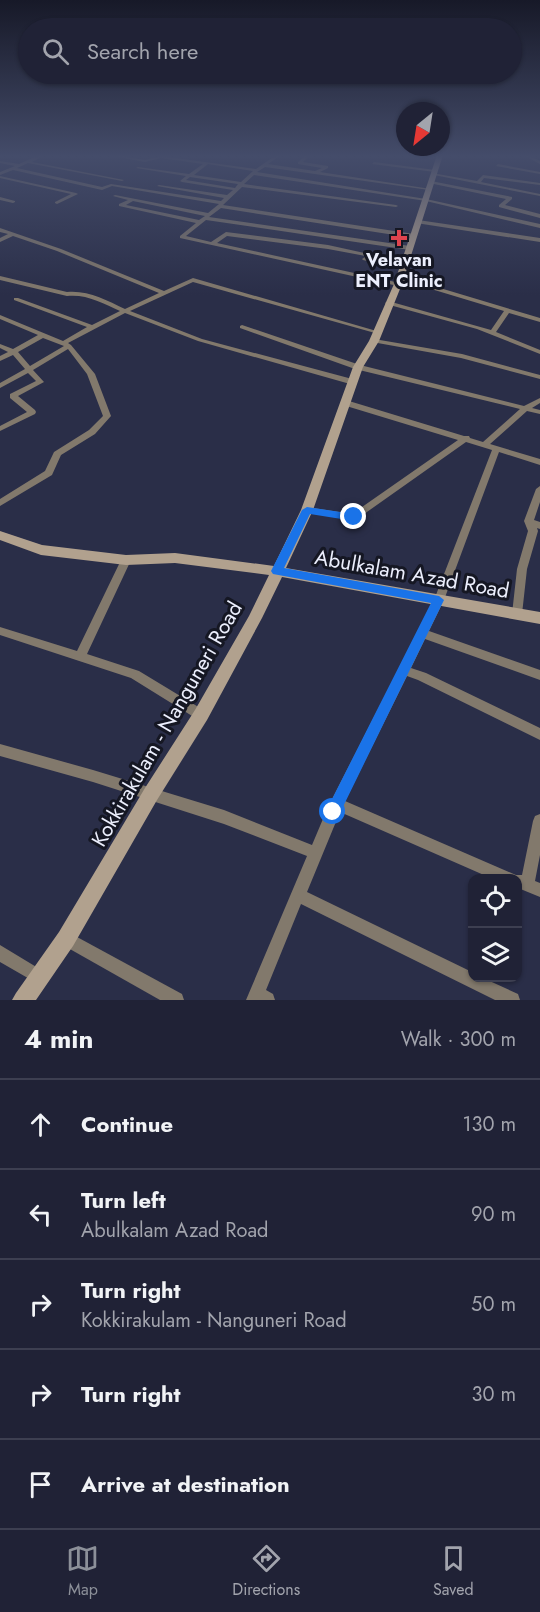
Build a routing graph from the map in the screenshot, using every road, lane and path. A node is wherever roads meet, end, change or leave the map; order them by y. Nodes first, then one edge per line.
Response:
1 (60, 202) edge
2 (129, 202) edge
3 (138, 202) edge
4 (207, 202) edge
5 (223, 202) edge
6 (365, 202) edge
7 (425, 202) edge
8 (477, 202) edge
9 (506, 202) edge
10 (57, 203) dead end
11 (221, 204) junction
12 (396, 206) dead end
13 (540, 216) edge
14 (204, 219) junction
15 (418, 222) junction
16 (540, 226) edge
17 (0, 230) edge
18 (14, 234) junction
19 (0, 240) edge
20 (540, 240) edge
21 (412, 242) junction
22 (213, 243) junction
23 (400, 276) junction
24 (0, 278) edge
25 (164, 293) junction
26 (16, 299) dead end
27 (388, 303) junction
28 (125, 311) junction
29 (507, 311) junction
30 (0, 317) edge
31 (540, 320) edge
32 (92, 327) junction
33 (242, 327) dead end
34 (492, 333) junction
35 (43, 335) junction
36 (375, 336) junction
37 (67, 344) junction
38 (0, 346) edge
39 (13, 351) junction
40 (540, 352) edge
41 (0, 358) edge
42 (358, 367) junction
43 (30, 369) junction
44 (540, 377) edge
45 (353, 382) junction
46 (0, 387) edge
47 (13, 396) junction
48 (540, 400) edge
49 (346, 403) junction
50 (526, 408) junction
51 (540, 412) edge
52 (0, 429) edge
53 (466, 438) junction
54 (491, 446) junction
55 (540, 462) edge
56 (540, 489) edge
57 (0, 503) edge
58 (307, 510) junction
59 (529, 521) junction
60 (540, 526) edge
61 (0, 535) edge
62 (15, 541) junction
63 (0, 543) edge
64 (126, 560) junction
65 (277, 571) junction
66 (439, 600) junction
67 (518, 614) junction
68 (540, 618) edge
69 (0, 631) edge
70 (422, 633) junction
71 (80, 656) junction
72 (404, 670) junction
73 (540, 675) edge
74 (201, 715) junction
75 (540, 734) edge
76 (0, 750) edge
77 (151, 794) junction
78 (337, 804) junction
79 (540, 821) edge
80 (316, 853) junction
81 (499, 874) edge
82 (528, 886) edge
83 (298, 895) junction
84 (66, 939) junction
85 (0, 954) edge
86 (38, 976) junction
87 (259, 998) edge
88 (23, 1000) edge
89 (176, 1000) edge
90 (512, 1000) edge

1 - 10 street
2 - 14 street
3 - 14 street
4 - 11 street
5 - 11 street
6 - 12 street
7 - 15 main road, Kokkirakulam - Nanguneri Road
8 - 16 street
9 - 13 street
11 - 14 street
11 - 21 street
14 - 21 street
14 - 22 street
15 - 20 street
15 - 21 main road, Kokkirakulam - Nanguneri Road
17 - 18 street
18 - 19 street
18 - 25 street
21 - 23 main road, Kokkirakulam - Nanguneri Road
22 - 23 street
22 - 23 street
23 - 27 main road, Kokkirakulam - Nanguneri Road
23 - 29 street
24 - 28 street
25 - 28 street
25 - 36 street
26 - 32 street
27 - 34 street
27 - 36 main road, Kokkirakulam - Nanguneri Road
28 - 32 street
28 - 45 street
29 - 31 street
29 - 34 street
30 - 35 street
32 - 37 street
33 - 42 street
34 - 40 street
35 - 37 street
35 - 39 street
36 - 42 main road, Kokkirakulam - Nanguneri Road
36 - 44 street
37 - 43 street
37 - 57 street
38 - 39 street
39 - 41 street
39 - 43 street
42 - 45 main road, Kokkirakulam - Nanguneri Road
42 - 50 street
43 - 46 street
43 - 47 street
45 - 49 main road, Kokkirakulam - Nanguneri Road
46 - 47 street
47 - 52 street
48 - 50 street
49 - 53 street
49 - 58 main road, Kokkirakulam - Nanguneri Road
50 - 51 street
50 - 54 street
53 - 54 street
53 - 58 street
54 - 55 street
54 - 66 street
56 - 59 street
58 - 65 main road, Kokkirakulam - Nanguneri Road
59 - 60 street
59 - 67 street
61 - 62 main road, Abulkalam Azad Road
62 - 63 street
62 - 64 main road, Abulkalam Azad Road
64 - 65 main road, Abulkalam Azad Road
64 - 71 street
65 - 66 main road, Abulkalam Azad Road
65 - 74 main road, Kokkirakulam - Nanguneri Road
66 - 67 main road, Abulkalam Azad Road
66 - 70 street
67 - 68 main road, Abulkalam Azad Road
69 - 71 street
70 - 72 street
70 - 73 street
71 - 74 street
72 - 75 street
72 - 78 street
74 - 77 main road, Kokkirakulam - Nanguneri Road
76 - 77 street
77 - 80 street
77 - 84 main road, Kokkirakulam - Nanguneri Road
78 - 80 street
78 - 81 street
79 - 82 street
80 - 83 street
83 - 87 street
83 - 90 street
84 - 86 main road, Kokkirakulam - Nanguneri Road
84 - 89 street
85 - 86 street
86 - 88 main road, Kokkirakulam - Nanguneri Road

